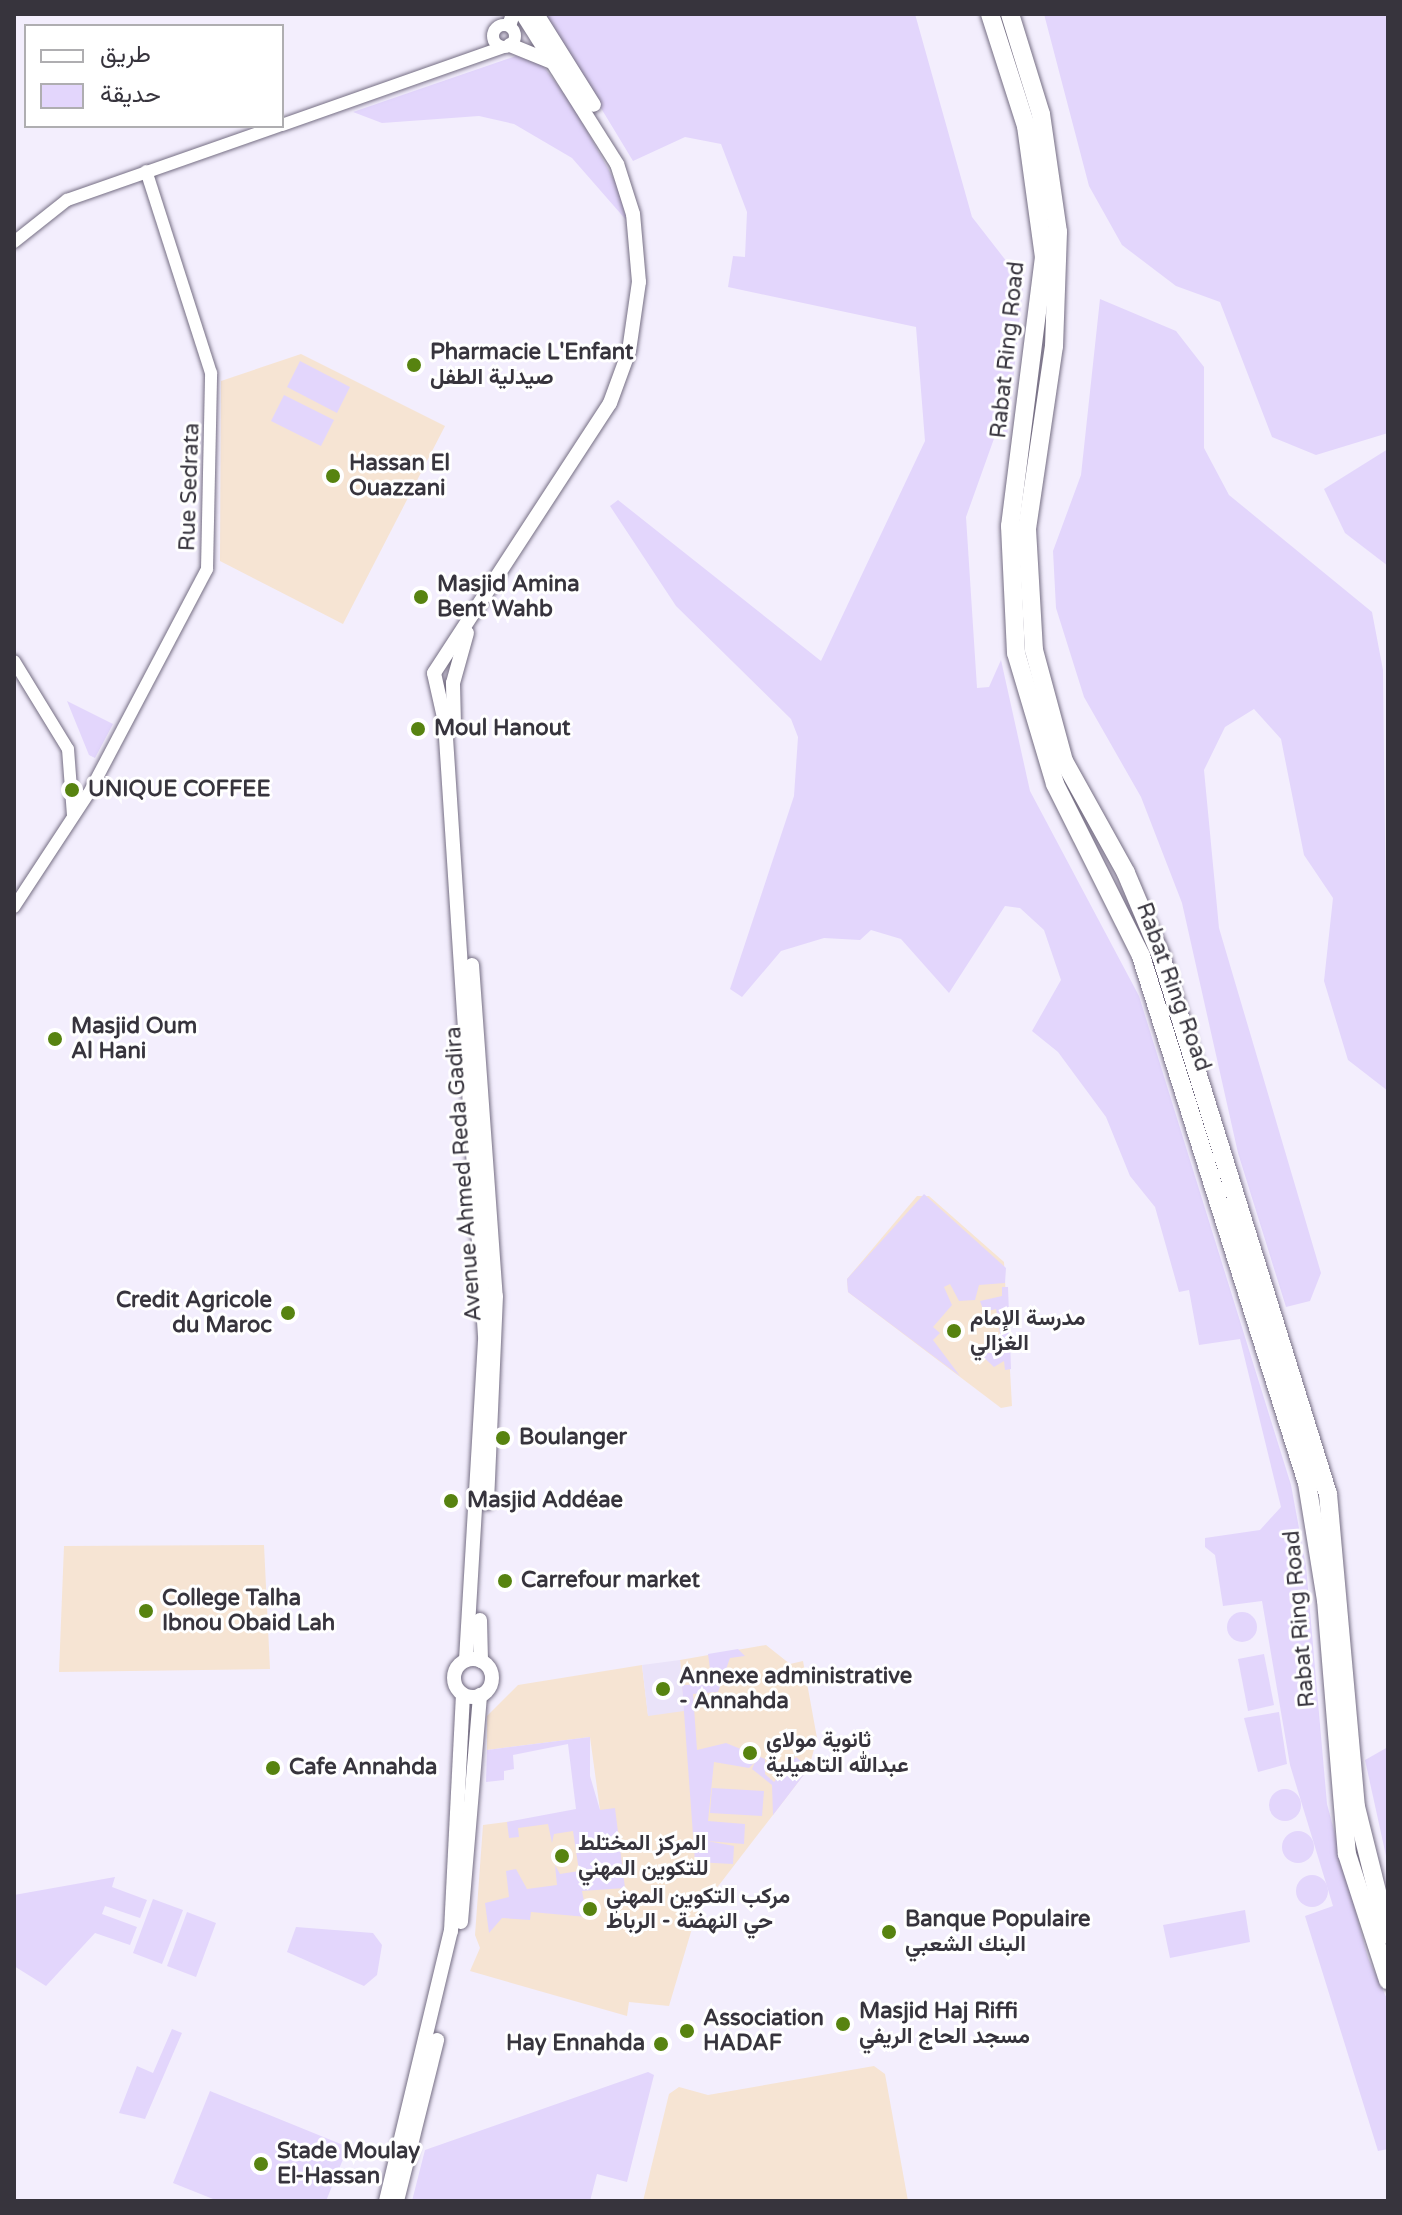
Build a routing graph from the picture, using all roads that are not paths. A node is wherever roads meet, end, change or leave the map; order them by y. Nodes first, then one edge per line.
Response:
1 (990, 14) edge
2 (1010, 14) edge
3 (526, 20) edge
4 (505, 43) junction
5 (557, 65) junction
6 (284, 124) edge
7 (271, 128) edge
8 (146, 171) junction
9 (14, 242) edge
10 (444, 660) junction
11 (14, 661) edge
12 (458, 668) junction
13 (447, 684) junction
14 (73, 818) junction
15 (14, 907) edge
16 (474, 1661) junction
17 (463, 1695) junction
18 (480, 1695) junction
19 (1388, 1935) edge
20 (1388, 1980) edge
21 (386, 2201) edge
22 (397, 2201) edge

1 - 20 highway, Rabat Ring Road
2 - 19 highway, Rabat Ring Road
3 - 4 street
3 - 4 street
3 - 5 main road
3 - 12 main road
4 - 5 main road
4 - 6 street
5 - 10 main road
7 - 8 street
8 - 9 street
8 - 14 street, Rue Sedrata
10 - 12 main road
10 - 13 main road
11 - 14 street
12 - 13 main road
13 - 16 main road, Avenue Ahmed Reda Gadira
14 - 15 street, Rue Sedrata
16 - 17 main road
16 - 18 main road
17 - 18 main road
17 - 21 main road
18 - 22 main road

